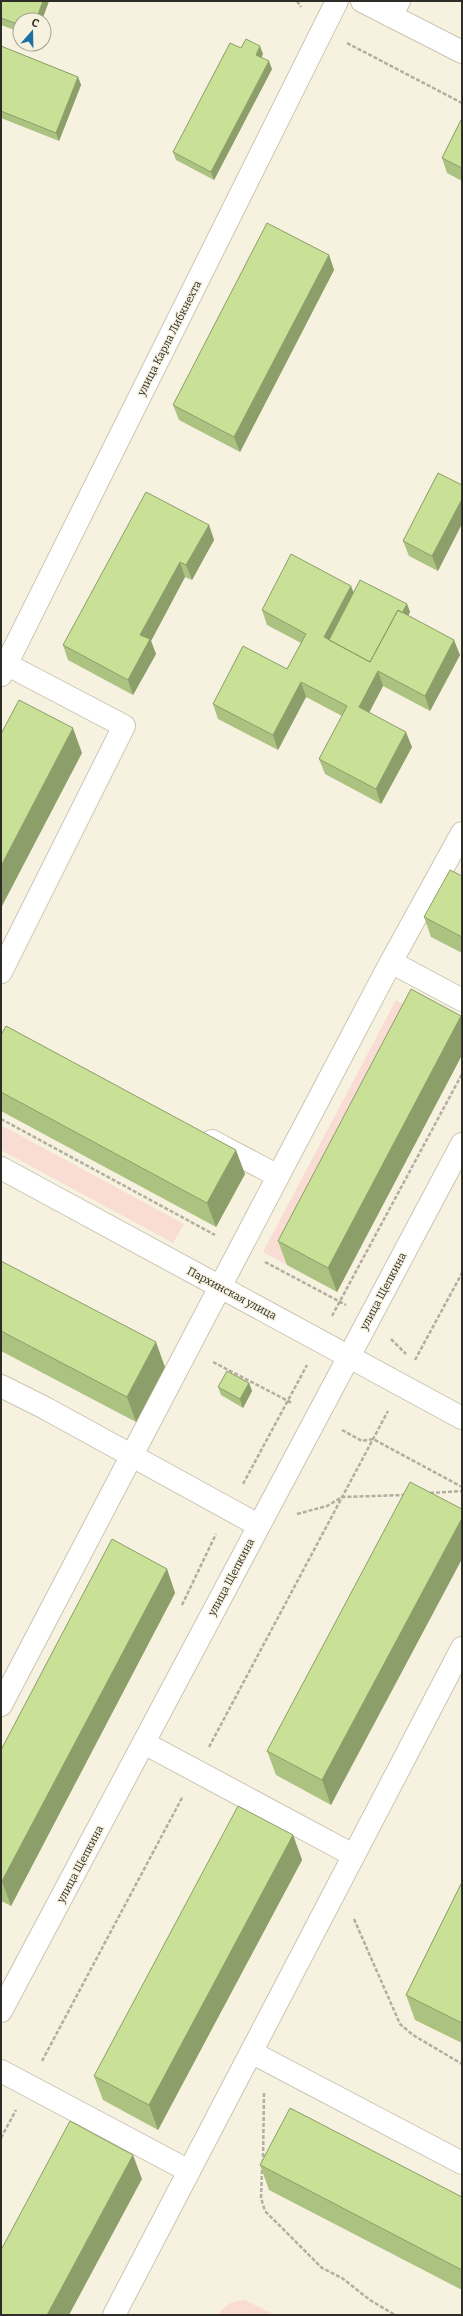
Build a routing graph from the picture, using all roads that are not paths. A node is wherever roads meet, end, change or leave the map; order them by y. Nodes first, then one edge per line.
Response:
1 (336, 1) edge
2 (362, 1) edge
3 (395, 8) edge
4 (462, 52) edge
5 (4, 669) edge
6 (462, 833) edge
7 (391, 962) junction
8 (1, 972) edge
9 (462, 1000) edge
10 (195, 1132) edge
11 (462, 1144) edge
12 (1, 1168) edge
13 (278, 1176) junction
14 (220, 1286) junction
15 (348, 1356) junction
16 (1, 1386) edge
17 (462, 1418) edge
18 (133, 1455) junction
19 (258, 1525) junction
20 (462, 1648) edge
21 (1, 1704) edge
22 (144, 1743) junction
23 (353, 1855) junction
24 (1, 2011) edge
25 (251, 2052) junction
26 (1, 2071) edge
27 (462, 2163) edge
28 (189, 2171) junction
29 (114, 2315) edge

1 - 5 street, улица Карла Либкнехта
2 - 3 street
3 - 4 street
5 - 8 street
6 - 7 street
7 - 9 street
7 - 13 street
10 - 13 street
11 - 15 street, улица Щепкина
12 - 14 street, Пархинская улица
13 - 14 street
14 - 15 street, Пархинская улица
14 - 18 street
15 - 17 street, Пархинская улица
15 - 19 street, улица Щепкина
16 - 18 street
18 - 19 street
18 - 21 street
19 - 22 street, улица Щепкина
20 - 23 street
22 - 23 street
22 - 24 street, улица Щепкина
23 - 25 street
25 - 27 street
25 - 28 street
26 - 28 street
28 - 29 street

